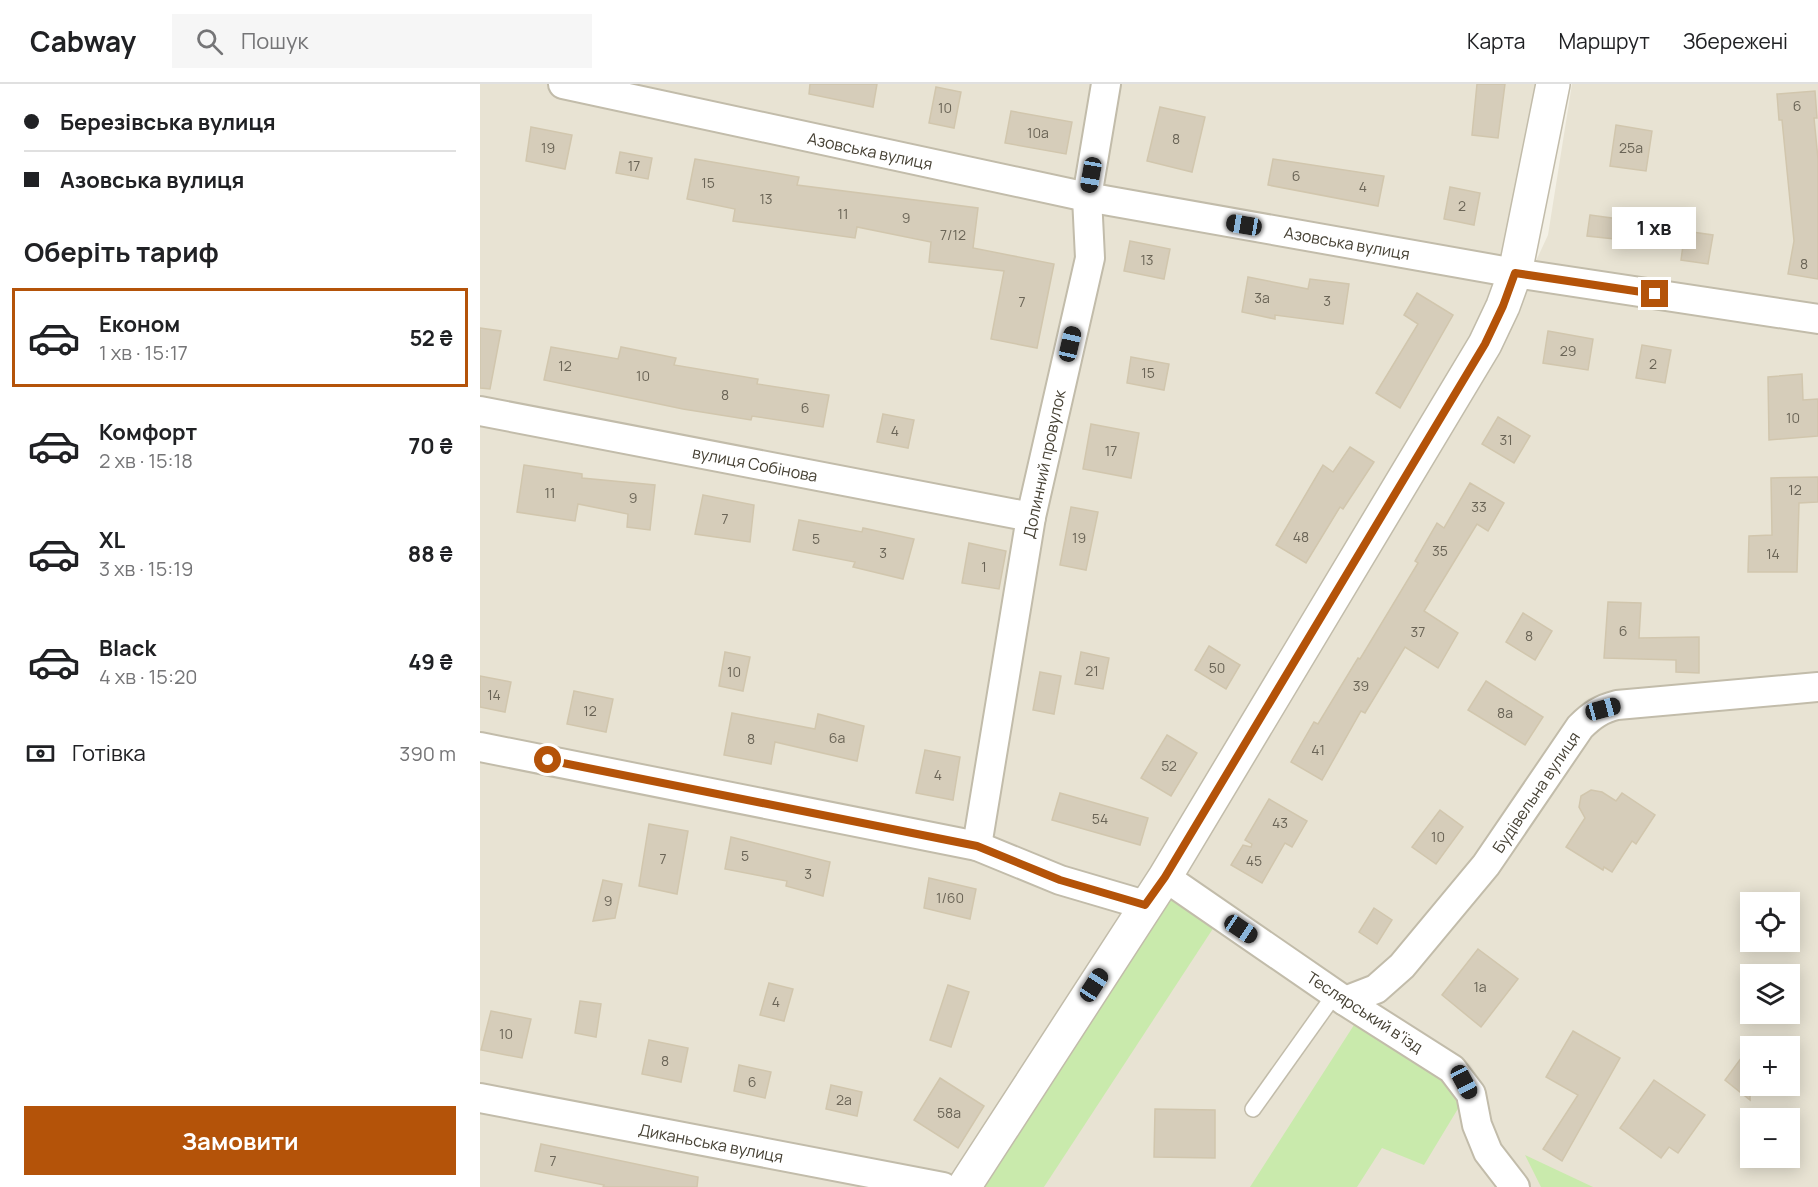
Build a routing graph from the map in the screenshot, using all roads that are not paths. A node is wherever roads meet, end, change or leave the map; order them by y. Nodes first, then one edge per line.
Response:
1 (563, 84) edge
2 (1106, 84) edge
3 (1553, 84) edge
4 (1087, 197) junction
5 (1515, 273) junction
6 (1818, 319) edge
7 (480, 411) edge
8 (1031, 517) junction
9 (1818, 687) edge
10 (480, 747) edge
11 (977, 846) junction
12 (1165, 877) junction
13 (1145, 905) junction
14 (1340, 997) junction
15 (480, 1098) edge
16 (1253, 1109) dead end
17 (943, 1187) edge
18 (964, 1187) edge
19 (1515, 1187) edge

1 - 4 street, Азовська вулиця
2 - 4 street, Долинний провулок
3 - 5 street
4 - 5 street, Азовська вулиця
4 - 8 street, Долинний провулок
5 - 6 street, Азовська вулиця
5 - 12 street
7 - 8 street, вулиця Собінова
8 - 11 street, Долинний провулок
9 - 14 street, Будівельна вулиця
10 - 11 street
11 - 13 street
12 - 13 street
12 - 14 street, Теслярський в'їзд
13 - 18 street
14 - 16 lane
14 - 19 street, Теслярський в'їзд
15 - 17 street, Диканьська вулиця

